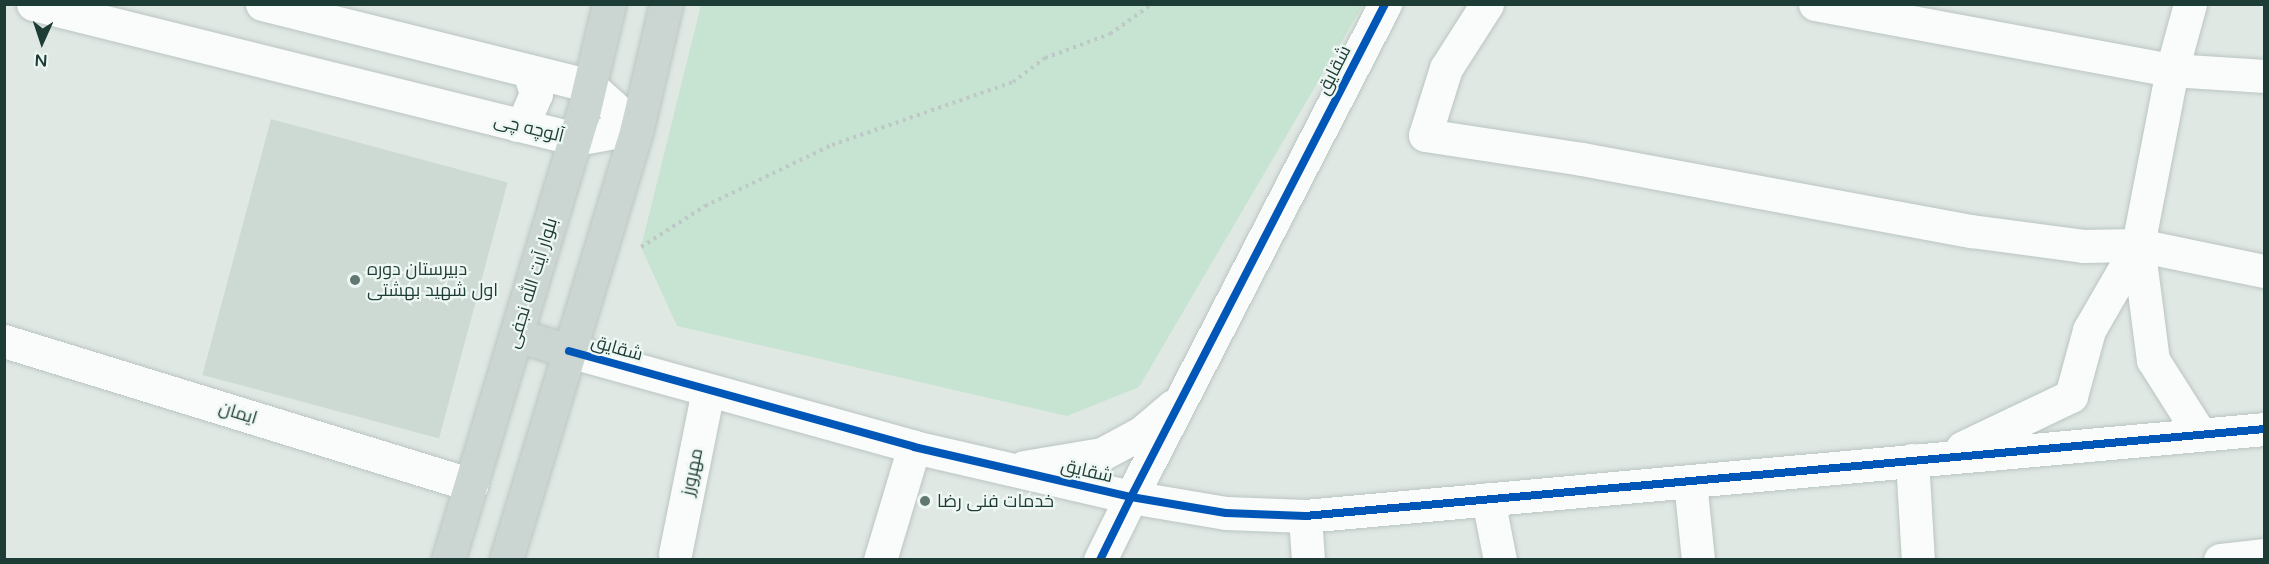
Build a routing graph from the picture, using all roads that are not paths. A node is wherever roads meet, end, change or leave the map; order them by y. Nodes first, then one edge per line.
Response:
1 (262, 4) edge
2 (609, 4) edge
3 (666, 4) edge
4 (1385, 4) edge
5 (1487, 4) edge
6 (1815, 4) edge
7 (2190, 4) edge
8 (45, 6) edge
9 (2172, 70) junction
10 (530, 71) junction
11 (2265, 76) edge
12 (590, 86) junction
13 (517, 124) junction
14 (637, 128) junction
15 (576, 139) junction
16 (2138, 244) junction
17 (2265, 271) edge
18 (516, 335) junction
19 (4, 341) edge
20 (569, 351) junction
21 (708, 390) junction
22 (1181, 400) junction
23 (2265, 429) edge
24 (2200, 434) junction
25 (914, 447) junction
26 (1927, 459) junction
27 (1010, 469) junction
28 (1690, 481) junction
29 (471, 485) junction
30 (1131, 497) junction
31 (1488, 500) junction
32 (1305, 516) junction
33 (675, 554) dead end
34 (2264, 555) edge
35 (448, 560) edge
36 (506, 560) edge
37 (880, 560) edge
38 (1100, 560) edge
39 (1308, 560) edge
40 (1500, 560) edge
41 (1698, 560) edge
42 (1918, 560) edge
43 (2220, 560) edge

1 - 10 street
2 - 12 main road, بلوار آیت الله نجفی
3 - 14 main road
4 - 22 street, شقایق
5 - 16 street
6 - 9 street
7 - 9 street
8 - 13 street, آلوچه چی
9 - 11 street
9 - 16 street
10 - 12 street
10 - 13 street
12 - 14 street
12 - 15 main road, بلوار آیت الله نجفی
13 - 15 street, آلوچه چی
14 - 15 street, آلوچه چی
14 - 20 main road
15 - 18 main road, بلوار آیت الله نجفی
16 - 17 street
16 - 24 street
16 - 26 street
18 - 20 main road
18 - 29 main road, بلوار آیت الله نجفی
19 - 29 street, ایمان
20 - 21 street, شقایق
20 - 36 main road
21 - 25 street, شقایق
21 - 33 street, مهرورز
22 - 27 street
22 - 30 street, شقایق
23 - 24 street
24 - 26 street
25 - 27 street, شقایق
25 - 37 street
26 - 28 street
26 - 42 street
27 - 30 street, شقایق
28 - 31 street
28 - 41 street
29 - 35 main road, بلوار آیت الله نجفی
30 - 32 street
30 - 38 street
31 - 32 street
31 - 40 street
32 - 39 street
34 - 43 street

